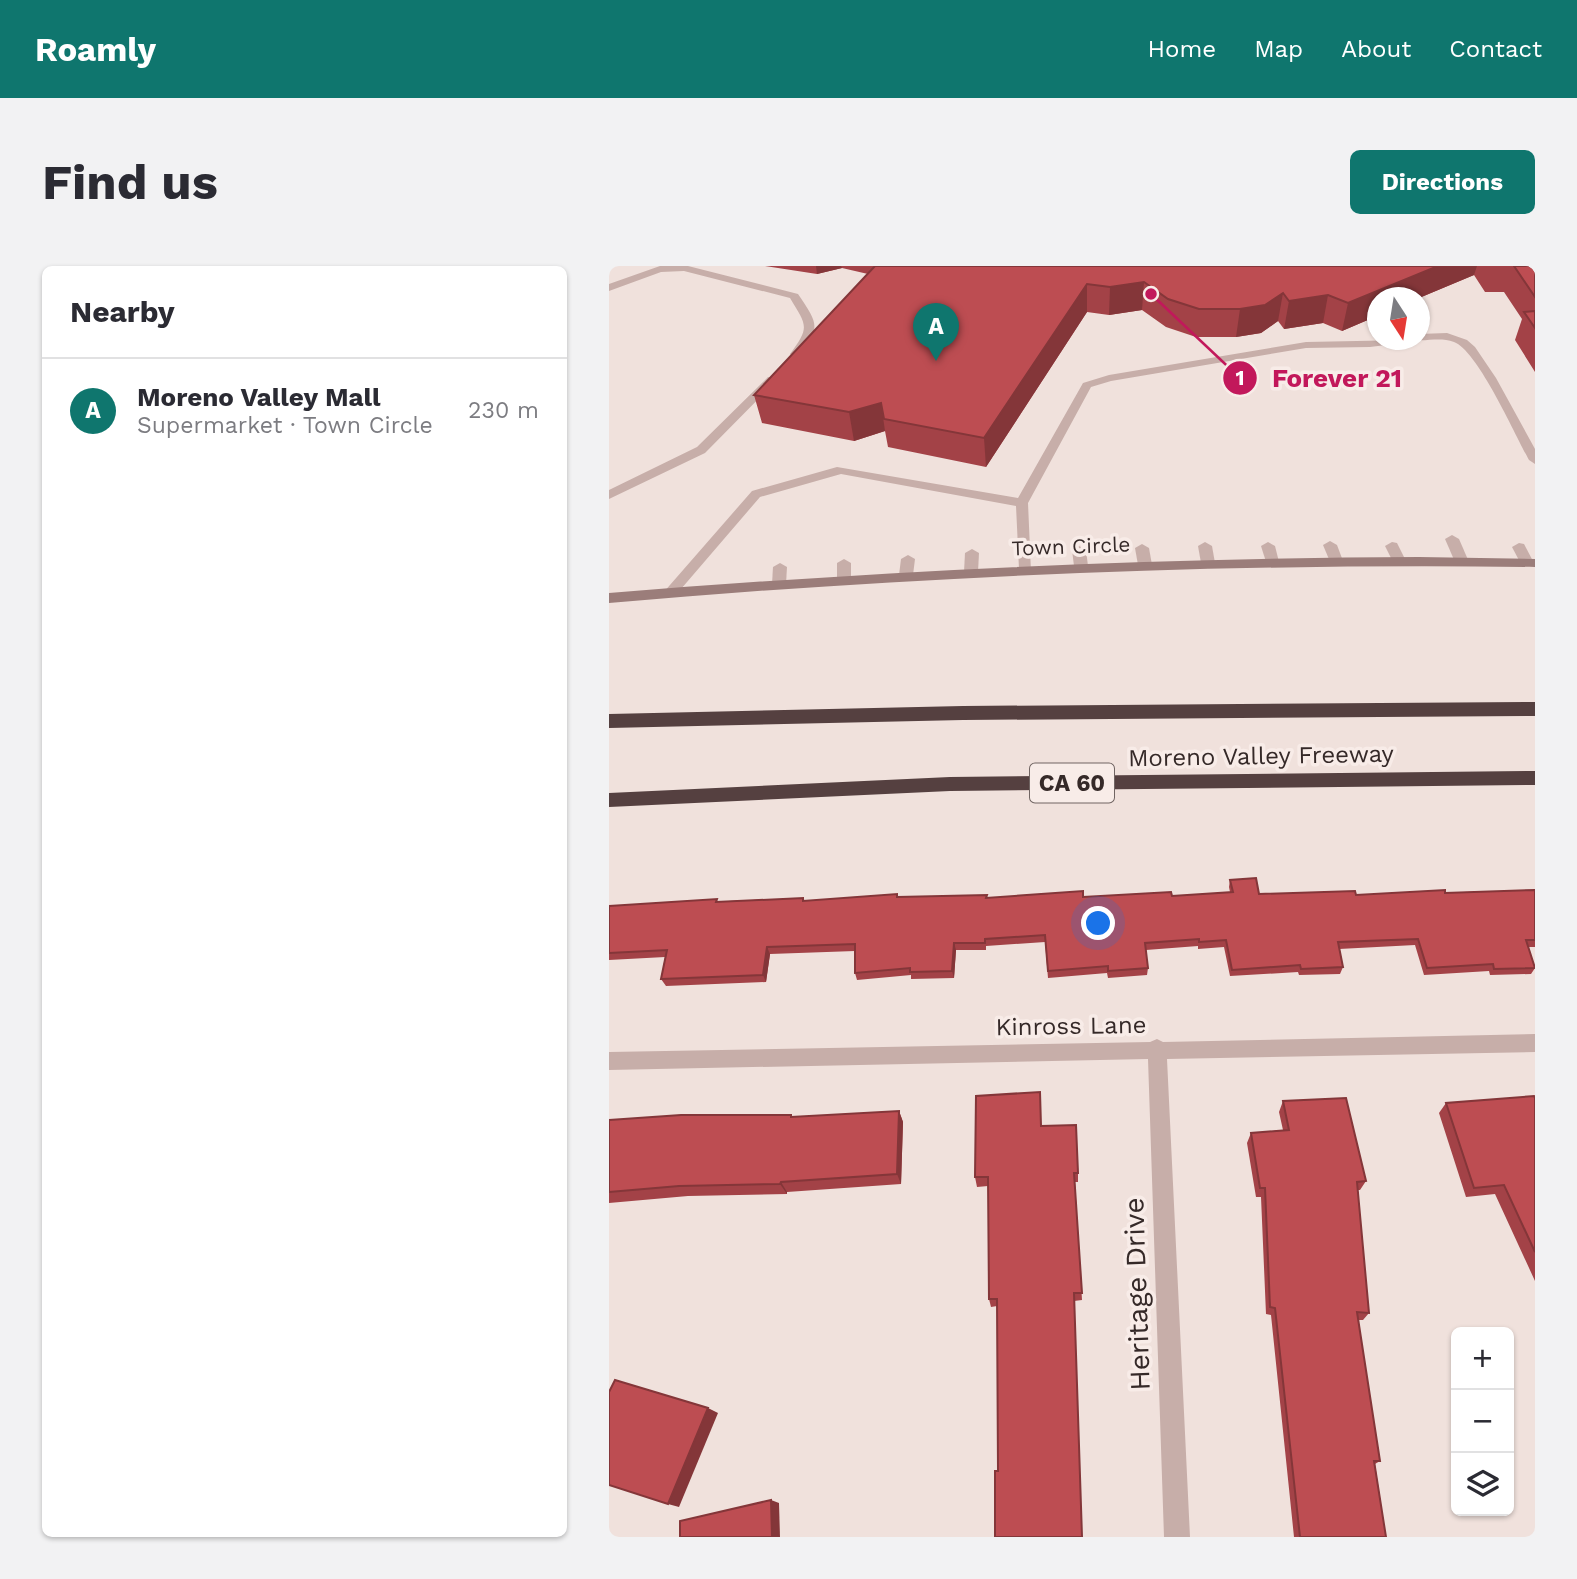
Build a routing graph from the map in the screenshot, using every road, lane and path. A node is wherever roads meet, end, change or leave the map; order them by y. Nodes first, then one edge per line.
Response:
1 (609, 288) edge
2 (1430, 336) edge
3 (1367, 344) edge
4 (1529, 439) edge
5 (1535, 460) edge
6 (609, 495) edge
7 (1022, 503) junction
8 (1452, 538) dead end
9 (1330, 545) dead end
10 (1205, 546) dead end
11 (1268, 546) dead end
12 (1392, 546) dead end
13 (1519, 547) dead end
14 (1142, 548) dead end
15 (1079, 550) dead end
16 (972, 553) dead end
17 (908, 559) dead end
18 (1336, 561) junction
19 (1399, 561) junction
20 (1272, 562) junction
21 (1462, 562) junction
22 (844, 563) dead end
23 (1208, 563) junction
24 (1531, 563) edge
25 (1145, 565) junction
26 (1081, 566) junction
27 (780, 567) dead end
28 (1026, 569) junction
29 (971, 572) junction
30 (906, 575) junction
31 (843, 579) junction
32 (779, 584) junction
33 (670, 593) junction
34 (609, 598) edge
35 (1535, 709) edge
36 (609, 721) edge
37 (1535, 778) edge
38 (609, 800) edge
39 (1535, 1043) edge
40 (1157, 1048) junction
41 (609, 1061) edge
42 (1177, 1537) edge

1 - 6 street
2 - 4 street
3 - 7 street
4 - 5 street
7 - 28 street
7 - 33 street
8 - 21 street
9 - 18 street
10 - 23 street
11 - 20 street
12 - 19 street
13 - 24 street
14 - 25 street
15 - 26 street
16 - 29 street
17 - 30 street
18 - 19 street, Town Circle
18 - 20 street, Town Circle
19 - 21 street, Town Circle
20 - 23 street, Town Circle
21 - 24 street, Town Circle
22 - 31 street
23 - 25 street, Town Circle
25 - 26 street, Town Circle
26 - 28 street, Town Circle
27 - 32 street
28 - 29 street, Town Circle
29 - 30 street, Town Circle
30 - 31 street, Town Circle
31 - 32 street, Town Circle
32 - 33 street, Town Circle
33 - 34 street, Town Circle
35 - 36 highway, Moreno Valley Freeway
37 - 38 highway, Moreno Valley Freeway / CA 60
39 - 40 street, Kinross Lane
40 - 41 street, Kinross Lane
40 - 42 street, Heritage Drive

